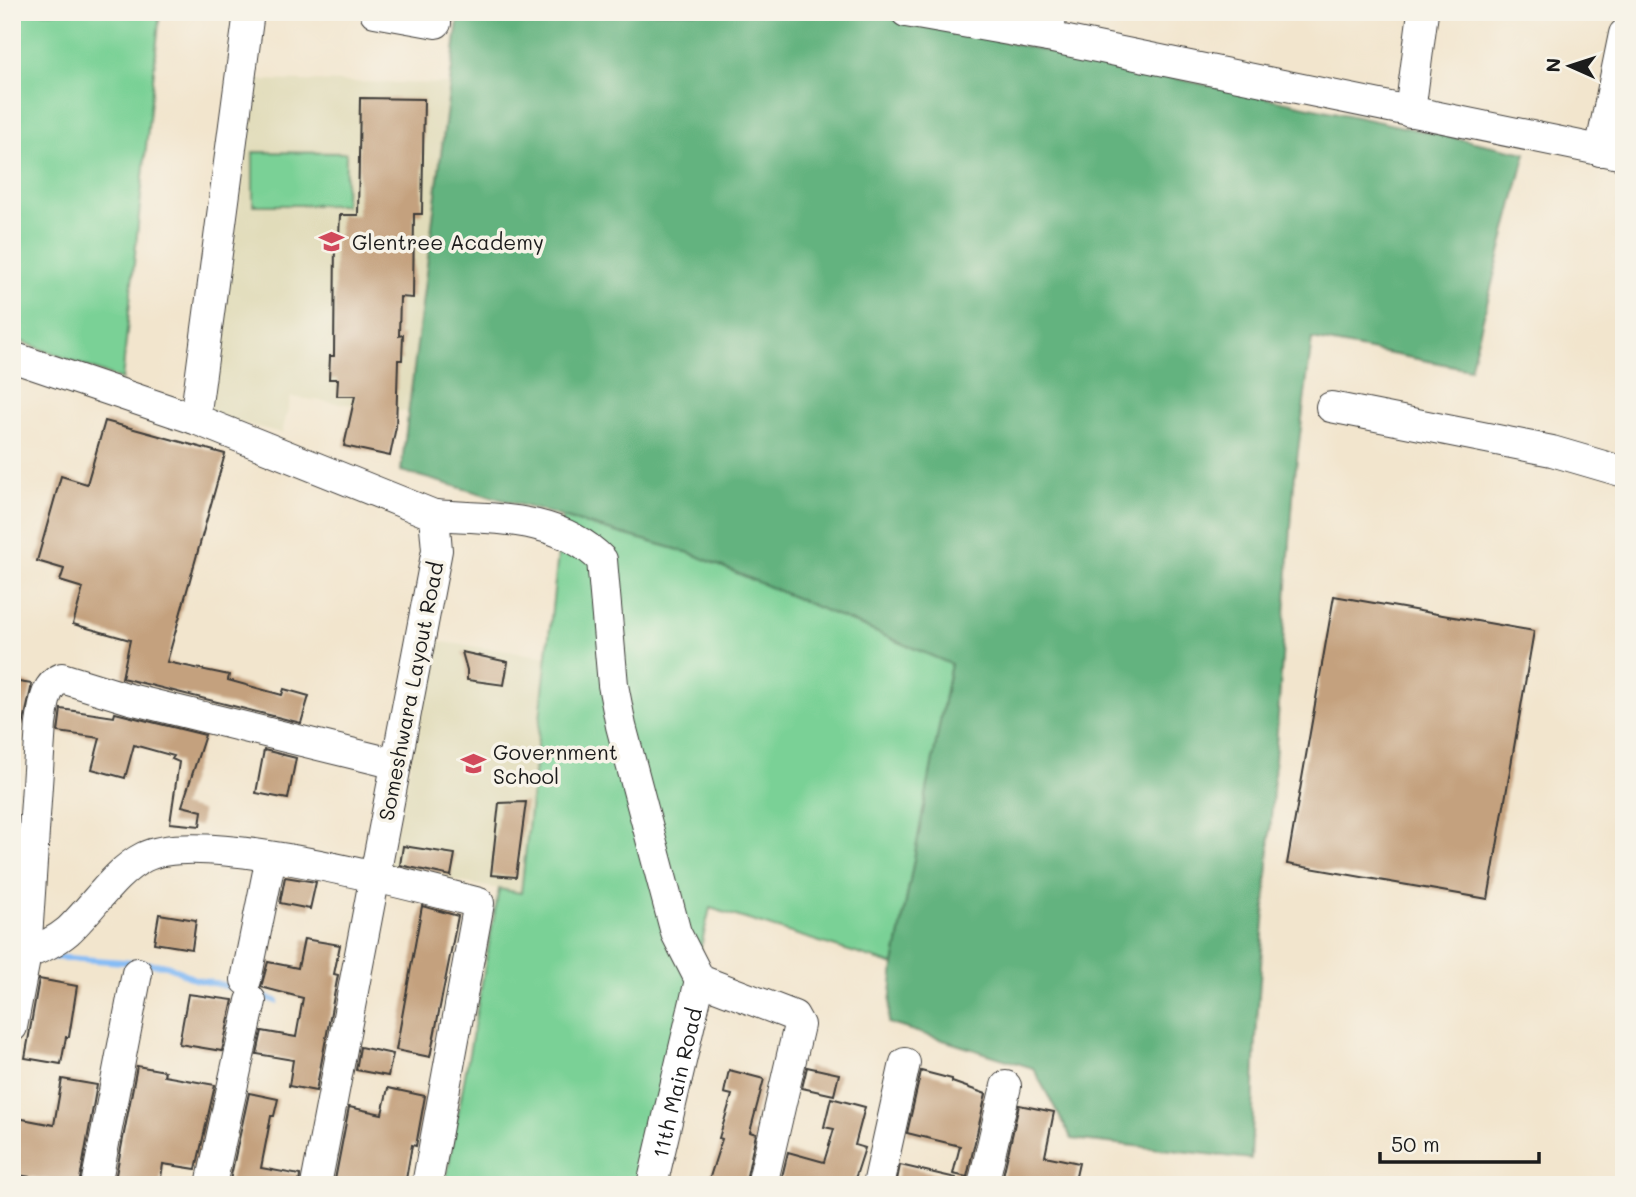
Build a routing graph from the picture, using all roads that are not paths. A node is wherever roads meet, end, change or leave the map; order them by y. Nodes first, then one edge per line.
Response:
1 (249, 12) edge
2 (375, 12) edge
3 (906, 12) edge
4 (1423, 12) edge
5 (436, 23) dead end
6 (1050, 25) edge
7 (1624, 34) edge
8 (1410, 112) junction
9 (1612, 153) edge
10 (12, 357) edge
11 (1331, 407) dead end
12 (195, 419) junction
13 (1624, 472) edge
14 (434, 515) junction
15 (396, 764) junction
16 (271, 857) junction
17 (374, 876) junction
18 (26, 954) junction
19 (137, 973) dead end
20 (700, 980) junction
21 (12, 1027) edge
22 (905, 1063) dead end
23 (1006, 1086) dead end
24 (96, 1185) edge
25 (211, 1185) edge
26 (316, 1185) edge
27 (427, 1185) edge
28 (652, 1185) edge
29 (761, 1185) edge
30 (878, 1185) edge
31 (983, 1185) edge

1 - 12 street
2 - 5 street
3 - 6 street
4 - 8 street
6 - 8 street
7 - 9 street
8 - 9 street
10 - 12 street
11 - 13 street
12 - 14 street
14 - 15 street, Someshwara Layout Road
14 - 20 street
15 - 17 street, Someshwara Layout Road
15 - 18 street
16 - 17 street
16 - 18 street
16 - 25 street
17 - 26 street, Someshwara Layout Road
17 - 27 street
18 - 21 street
19 - 24 street
20 - 28 street, 11th Main Road
20 - 29 street
22 - 30 street
23 - 31 street

